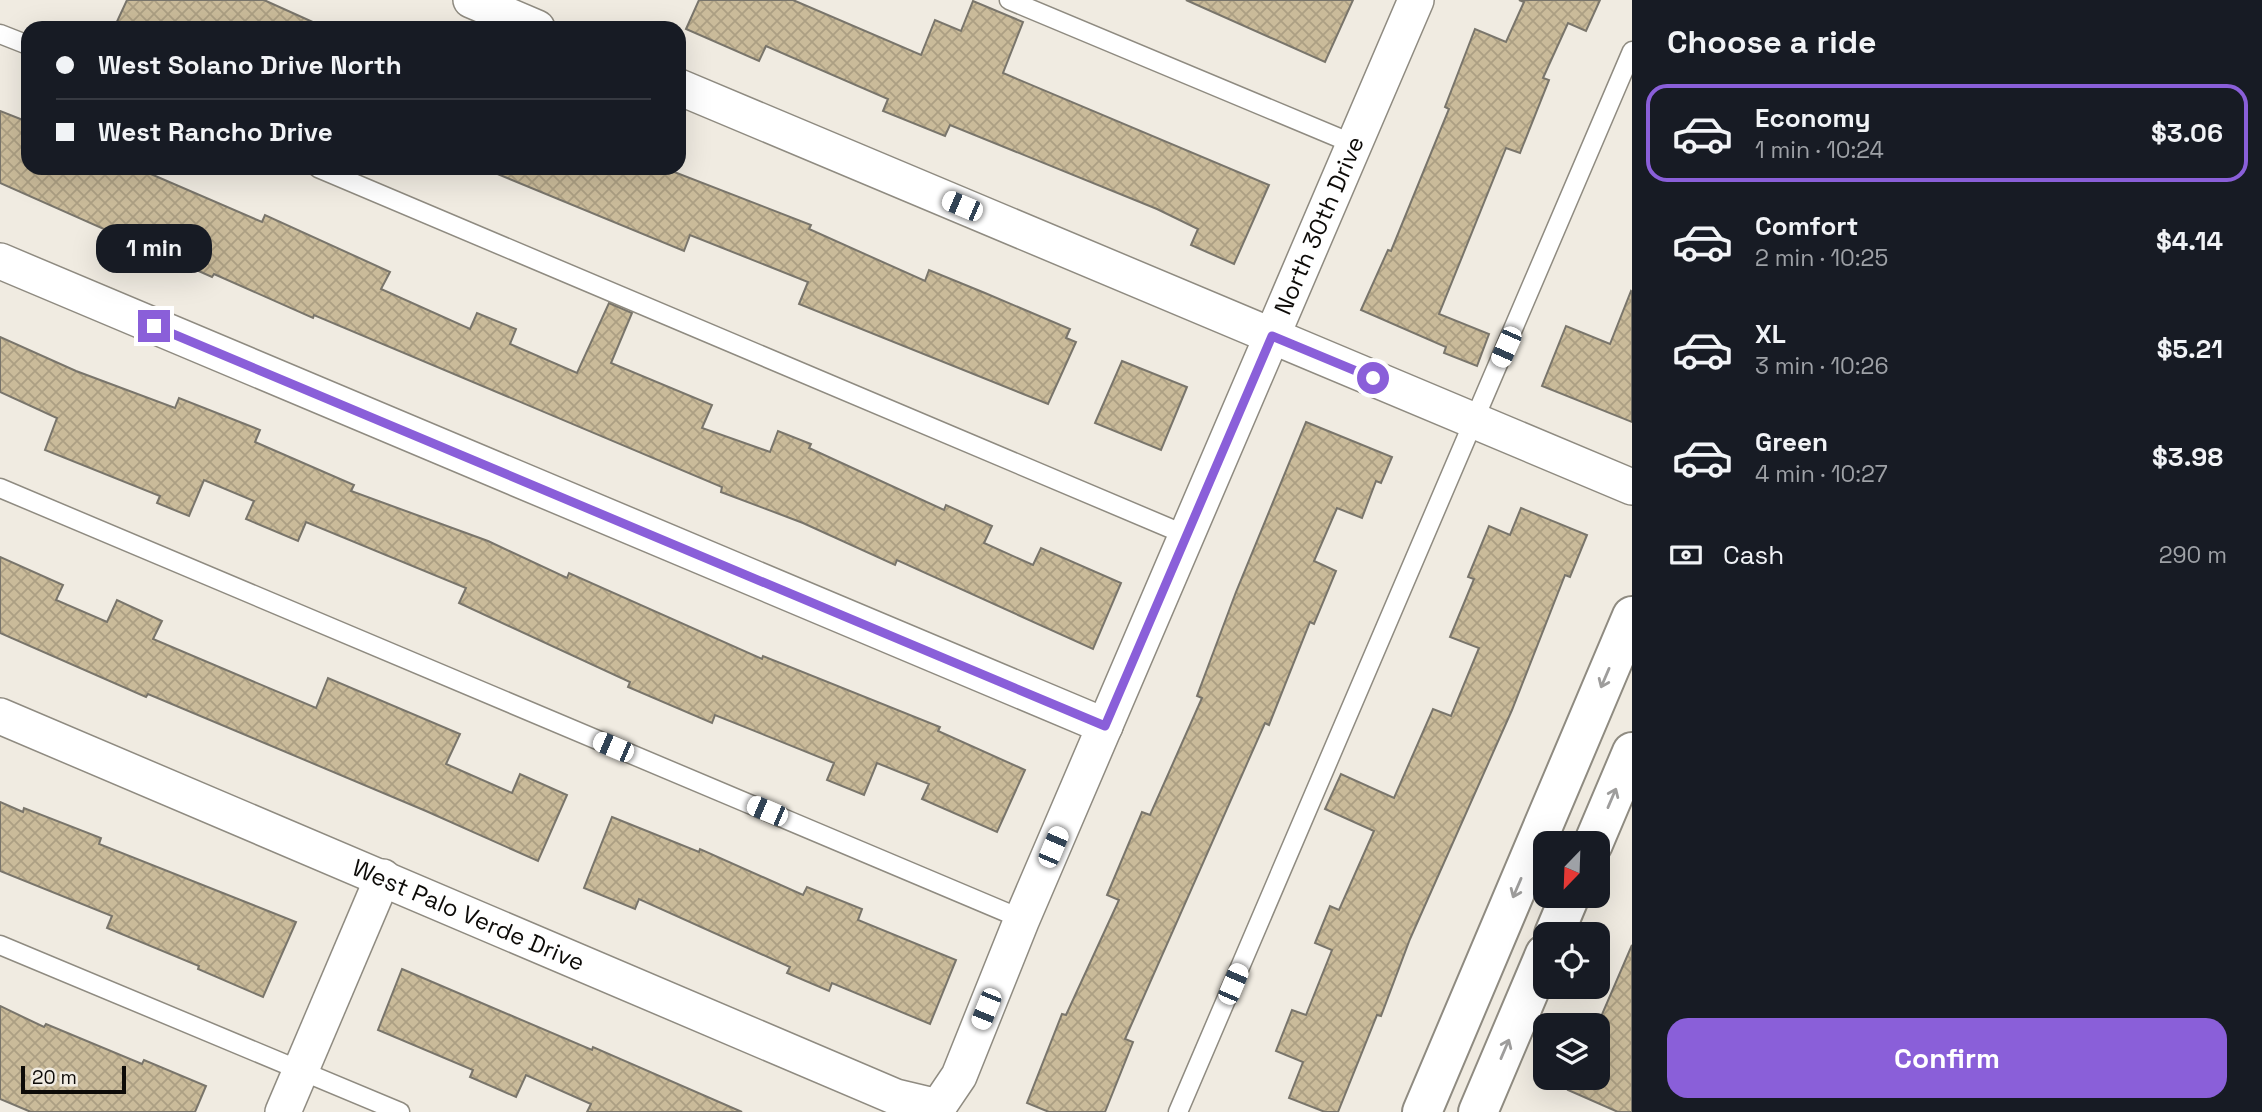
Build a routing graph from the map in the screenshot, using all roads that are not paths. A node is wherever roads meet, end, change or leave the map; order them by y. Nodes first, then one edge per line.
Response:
1 (471, 0) edge
2 (1009, 0) edge
3 (1416, 0) edge
4 (520, 21) edge
5 (0, 34) edge
6 (21, 43) edge
7 (1632, 51) edge
8 (686, 91) edge
9 (1356, 145) junction
10 (335, 175) edge
11 (0, 261) edge
12 (1272, 336) junction
13 (1474, 421) junction
14 (1632, 487) edge
15 (0, 488) edge
16 (1186, 535) junction
17 (1632, 616) edge
18 (0, 716) edge
19 (1105, 726) junction
20 (1632, 752) edge
21 (1599, 831) edge
22 (383, 877) junction
23 (1022, 919) junction
24 (0, 945) edge
25 (1533, 982) edge
26 (301, 1071) junction
27 (1426, 1101) edge
28 (938, 1107) joint
29 (1478, 1111) edge
30 (283, 1112) edge
31 (400, 1112) edge
32 (1178, 1112) edge

1 - 4 street
2 - 9 lane
3 - 9 street, North 30th Drive
5 - 6 lane
7 - 13 lane
8 - 12 street
9 - 12 street, North 30th Drive
10 - 16 lane
11 - 19 street
12 - 13 street
12 - 16 street, North 30th Drive
13 - 14 street
13 - 32 lane
15 - 23 lane
16 - 19 street, North 30th Drive
17 -> 27 street
18 - 22 street, West Palo Verde Drive
19 - 23 street, North 30th Drive
21 -> 20 street
22 - 26 street
22 - 28 street, West Palo Verde Drive
23 - 28 street, North 30th Drive
24 - 26 lane
29 -> 25 street
26 - 30 street
26 - 31 lane
27 - 29 street

